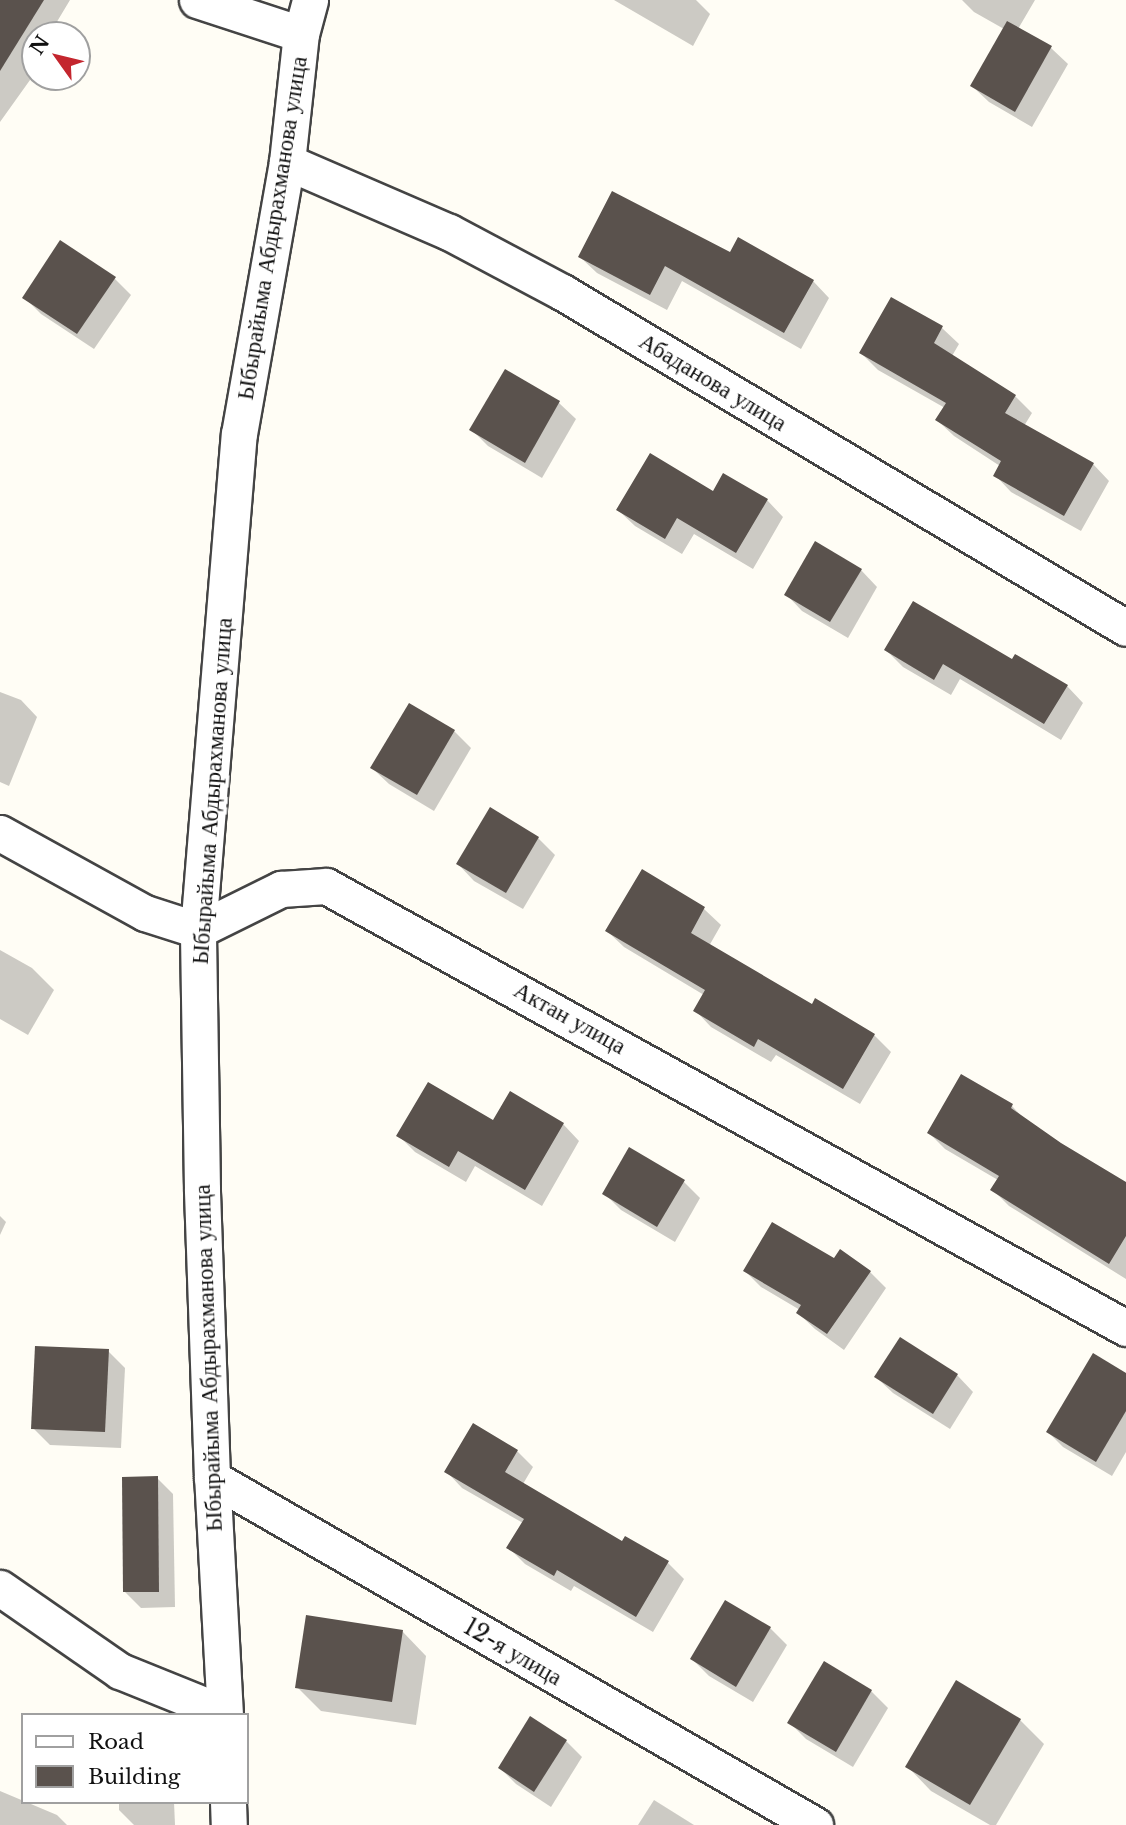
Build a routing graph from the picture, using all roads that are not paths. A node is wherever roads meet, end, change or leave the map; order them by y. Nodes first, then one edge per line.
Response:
1 (197, 0) edge
2 (310, 0) edge
3 (301, 34) junction
4 (287, 162) junction
5 (1126, 628) edge
6 (0, 833) edge
7 (198, 930) junction
8 (1126, 1328) edge
9 (212, 1478) junction
10 (0, 1588) edge
11 (223, 1713) edge
12 (225, 1713) edge
13 (228, 1804) edge
14 (229, 1825) edge
15 (815, 1825) edge

1 - 3 street
2 - 3 street, Ыбырайыма Абдырахманова улица
3 - 4 street, Ыбырайыма Абдырахманова улица
4 - 5 street, Абаданова улица
4 - 7 street, Ыбырайыма Абдырахманова улица
6 - 7 street
7 - 8 street, Актан улица
7 - 9 street, Ыбырайыма Абдырахманова улица
9 - 12 street, Ыбырайыма Абдырахманова улица
9 - 15 street, 12-я улица
10 - 11 street
13 - 14 street

